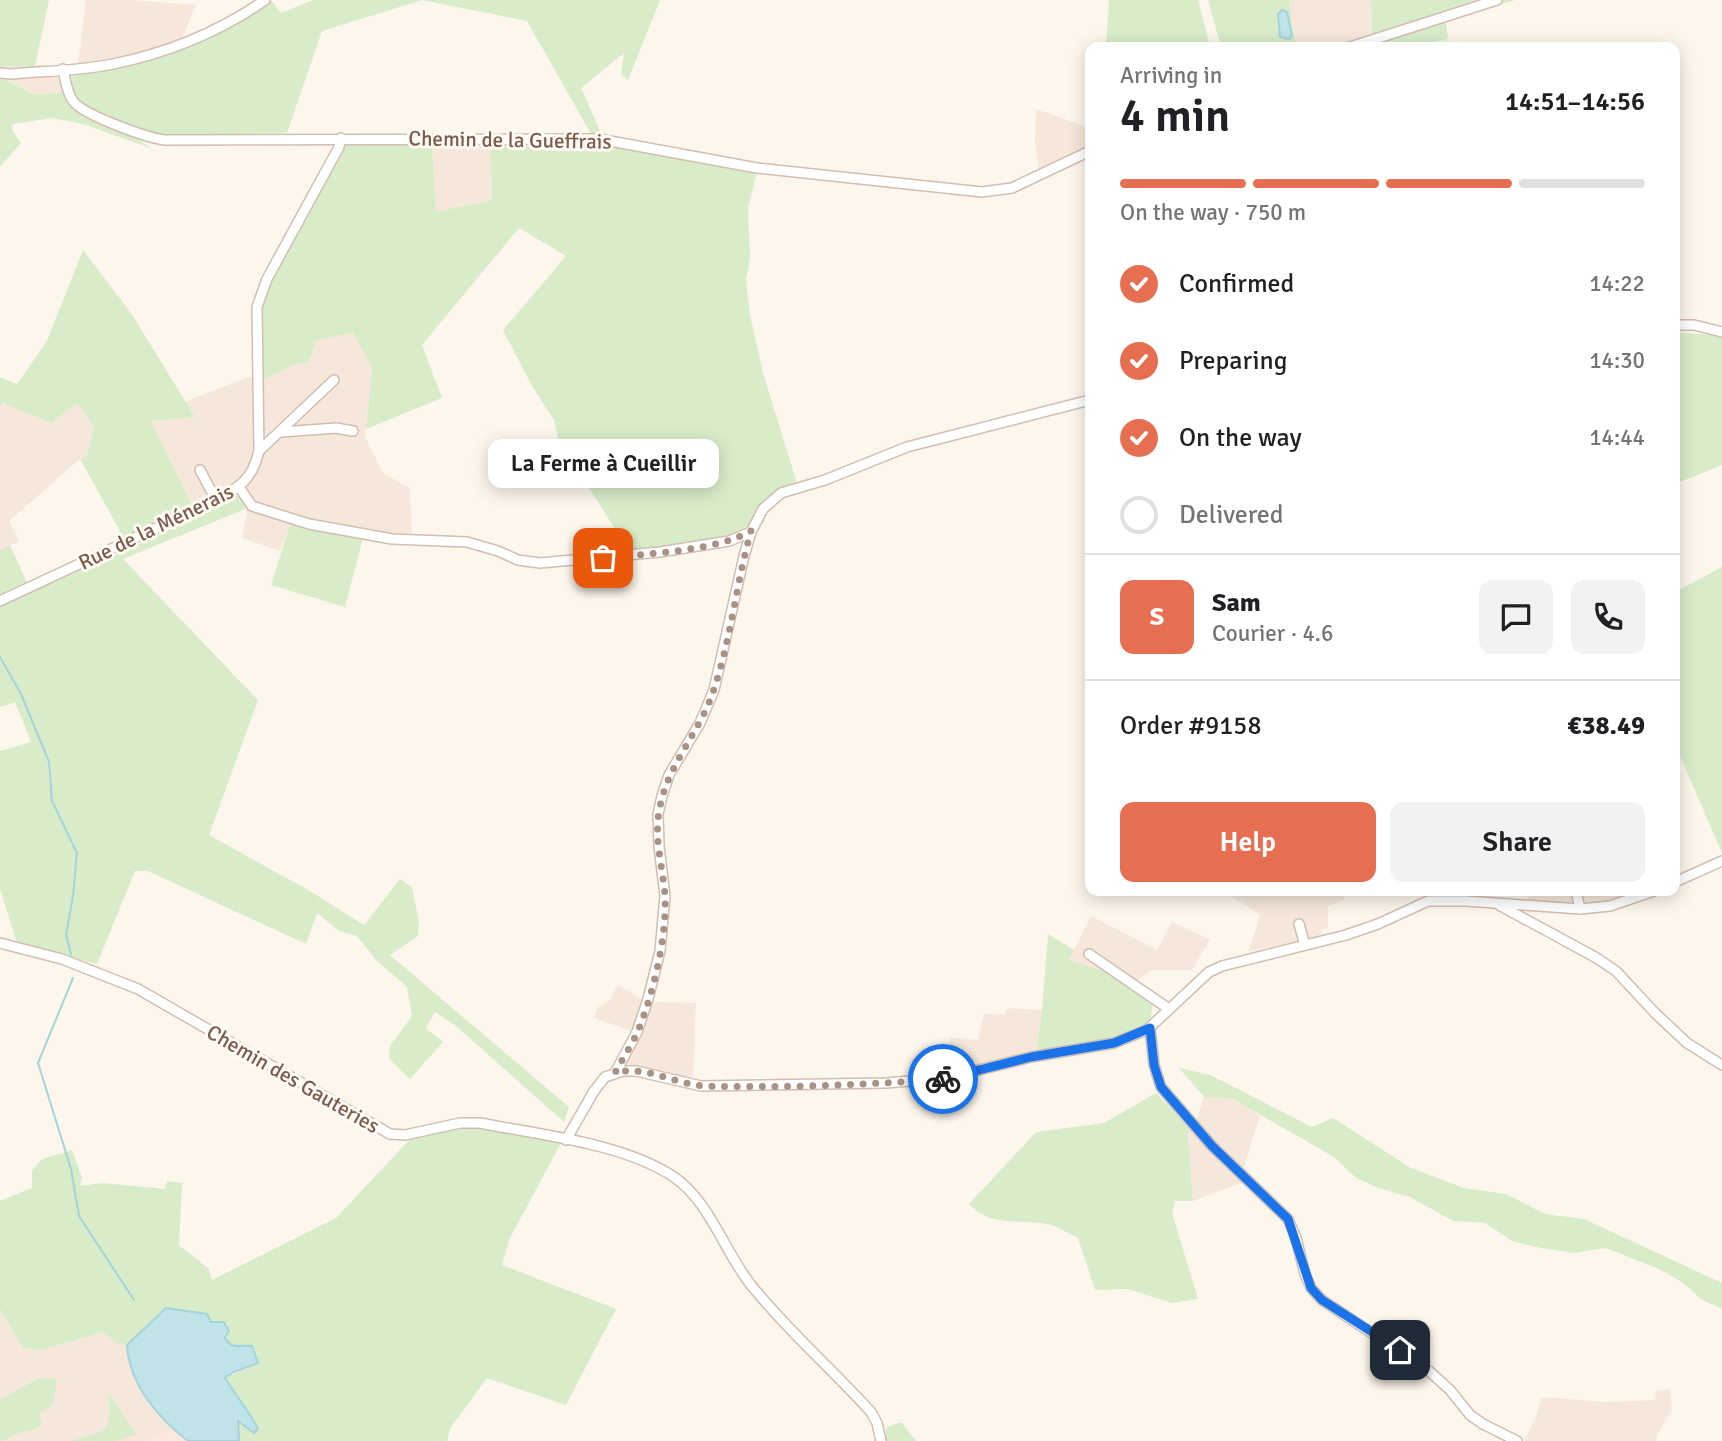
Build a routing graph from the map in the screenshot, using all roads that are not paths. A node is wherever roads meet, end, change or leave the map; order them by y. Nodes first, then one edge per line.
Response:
1 (265, 0) edge
2 (1497, 0) edge
3 (1366, 42) edge
4 (63, 69) junction
5 (0, 73) edge
6 (341, 138) junction
7 (1085, 153) edge
8 (1680, 325) edge
9 (1722, 332) edge
10 (334, 380) dead end
11 (1085, 401) edge
12 (259, 431) junction
13 (353, 431) dead end
14 (281, 432) junction
15 (271, 439) junction
16 (259, 452) junction
17 (200, 470) dead end
18 (239, 487) junction
19 (216, 500) junction
20 (751, 531) junction
21 (0, 601) edge
22 (1722, 861) edge
23 (1680, 880) edge
24 (1577, 896) edge
25 (1639, 896) edge
26 (1495, 903) junction
27 (1580, 909) junction
28 (1299, 924) dead end
29 (0, 943) edge
30 (1305, 945) junction
31 (1089, 954) dead end
32 (1169, 1009) junction
33 (1150, 1028) junction
34 (1722, 1065) edge
35 (615, 1073) junction
36 (566, 1140) junction
37 (881, 1441) edge
38 (1517, 1441) edge

1 - 4 street
2 - 3 street
4 - 5 street
4 - 6 street, Chemin de la Gueffrais
6 - 7 street, Chemin de la Gueffrais
6 - 12 street, Rue de la Ménerais
8 - 9 street
10 - 14 street
11 - 20 street
12 - 15 street
12 - 16 street, Rue de la Ménerais
13 - 14 street
14 - 15 street
15 - 16 street
16 - 18 street, Rue de la Ménerais
17 - 19 street
18 - 19 street, Rue de la Ménerais
18 - 20 street
19 - 21 street, Rue de la Ménerais
20 - 35 street
22 - 23 street
24 - 27 street
25 - 27 street
26 - 27 street
26 - 30 street
26 - 34 street
28 - 30 street
29 - 36 street, Chemin des Gauteries
30 - 32 street
31 - 32 street
32 - 33 street
33 - 35 street
33 - 38 street
35 - 36 street
36 - 37 street, Chemin des Gauteries

